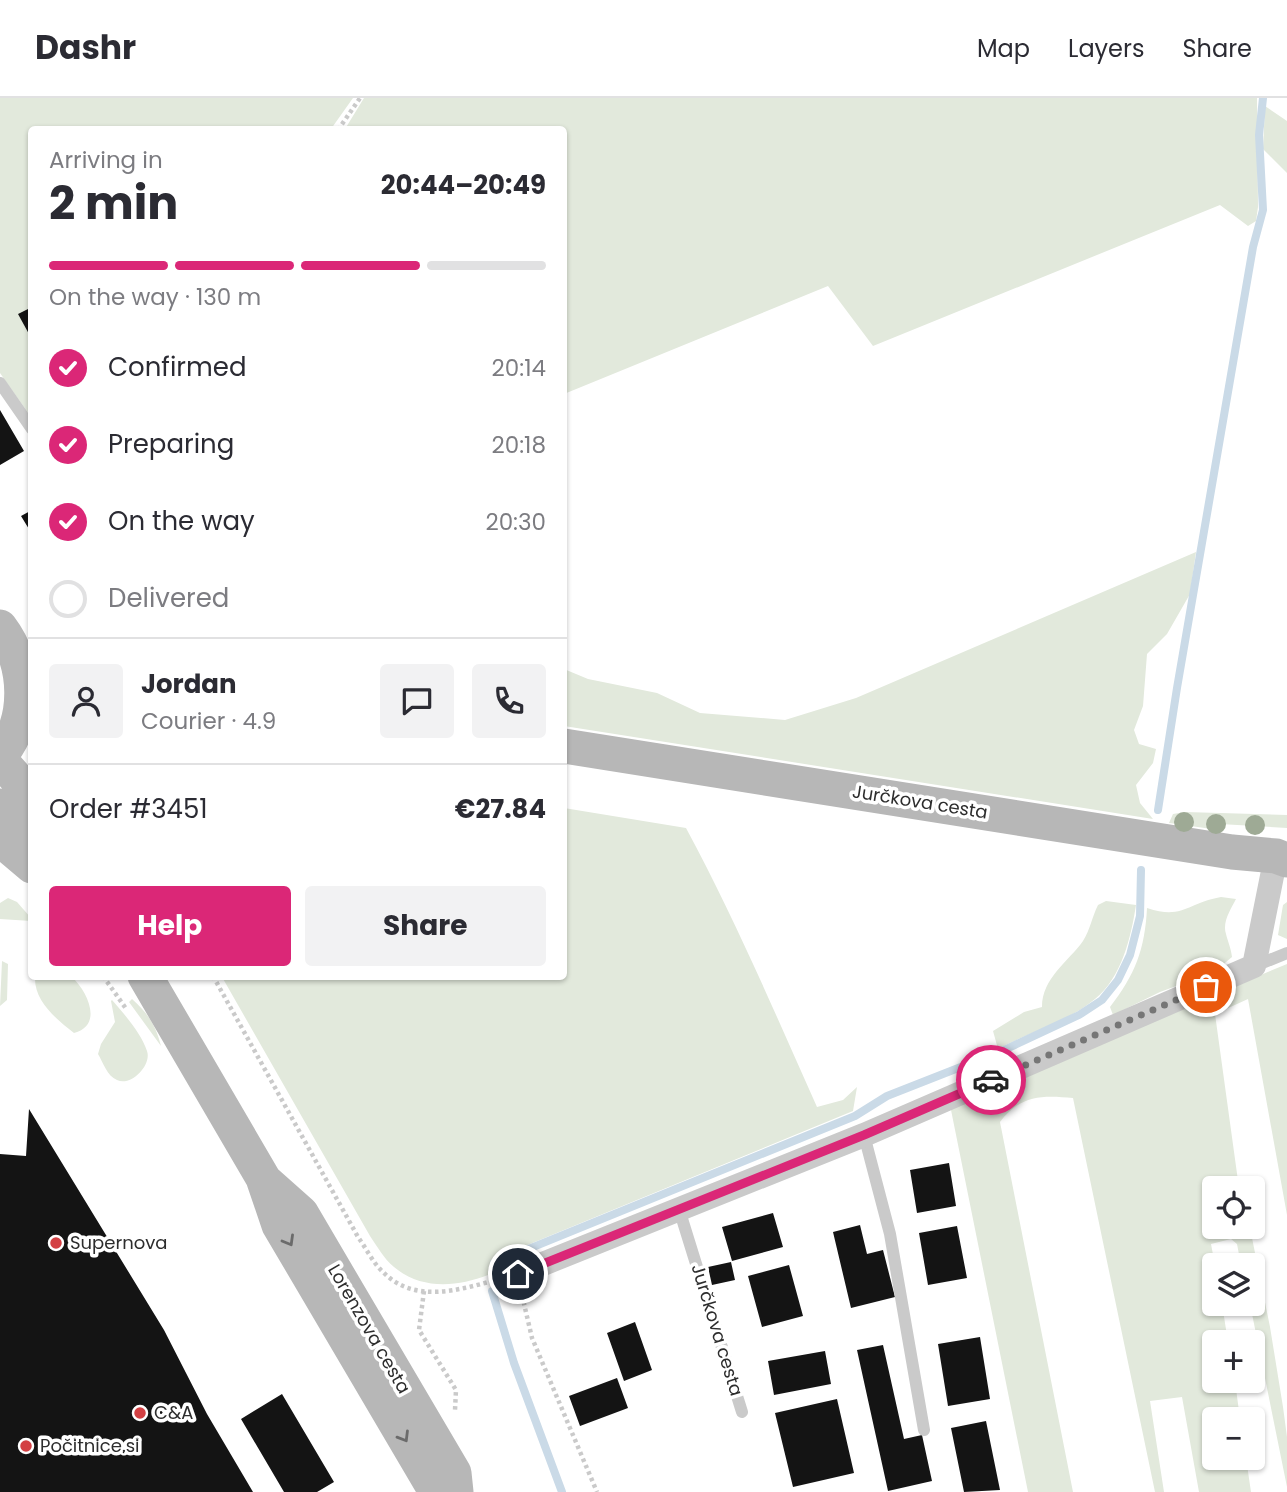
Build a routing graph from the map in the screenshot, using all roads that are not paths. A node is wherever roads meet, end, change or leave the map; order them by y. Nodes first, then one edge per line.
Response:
1 (0, 383) edge
2 (28, 423) edge
3 (13, 696) edge
4 (567, 746) edge
5 (28, 775) edge
6 (0, 806) edge
7 (28, 829) edge
8 (0, 839) edge
9 (1283, 857) edge
10 (28, 863) edge
11 (1287, 953) edge
12 (1254, 966) junction
13 (147, 980) edge
14 (864, 1135) junction
15 (263, 1178) junction
16 (680, 1209) junction
17 (518, 1274) road end
18 (742, 1412) dead end
19 (924, 1430) dead end
20 (444, 1492) edge
21 (456, 1492) edge

1 - 2 lane
3 - 5 street
4 - 9 street, Jurčkova cesta
6 - 7 street
8 - 10 street
9 - 12 street, Jurčkova cesta
11 - 12 lane
12 - 14 street
13 - 15 street, Lorenzova cesta
14 - 16 street
14 - 19 lane
15 -> 20 street, Lorenzova cesta
15 - 21 street, Lorenzova cesta
16 - 17 street
16 - 18 lane, Jurčkova cesta

